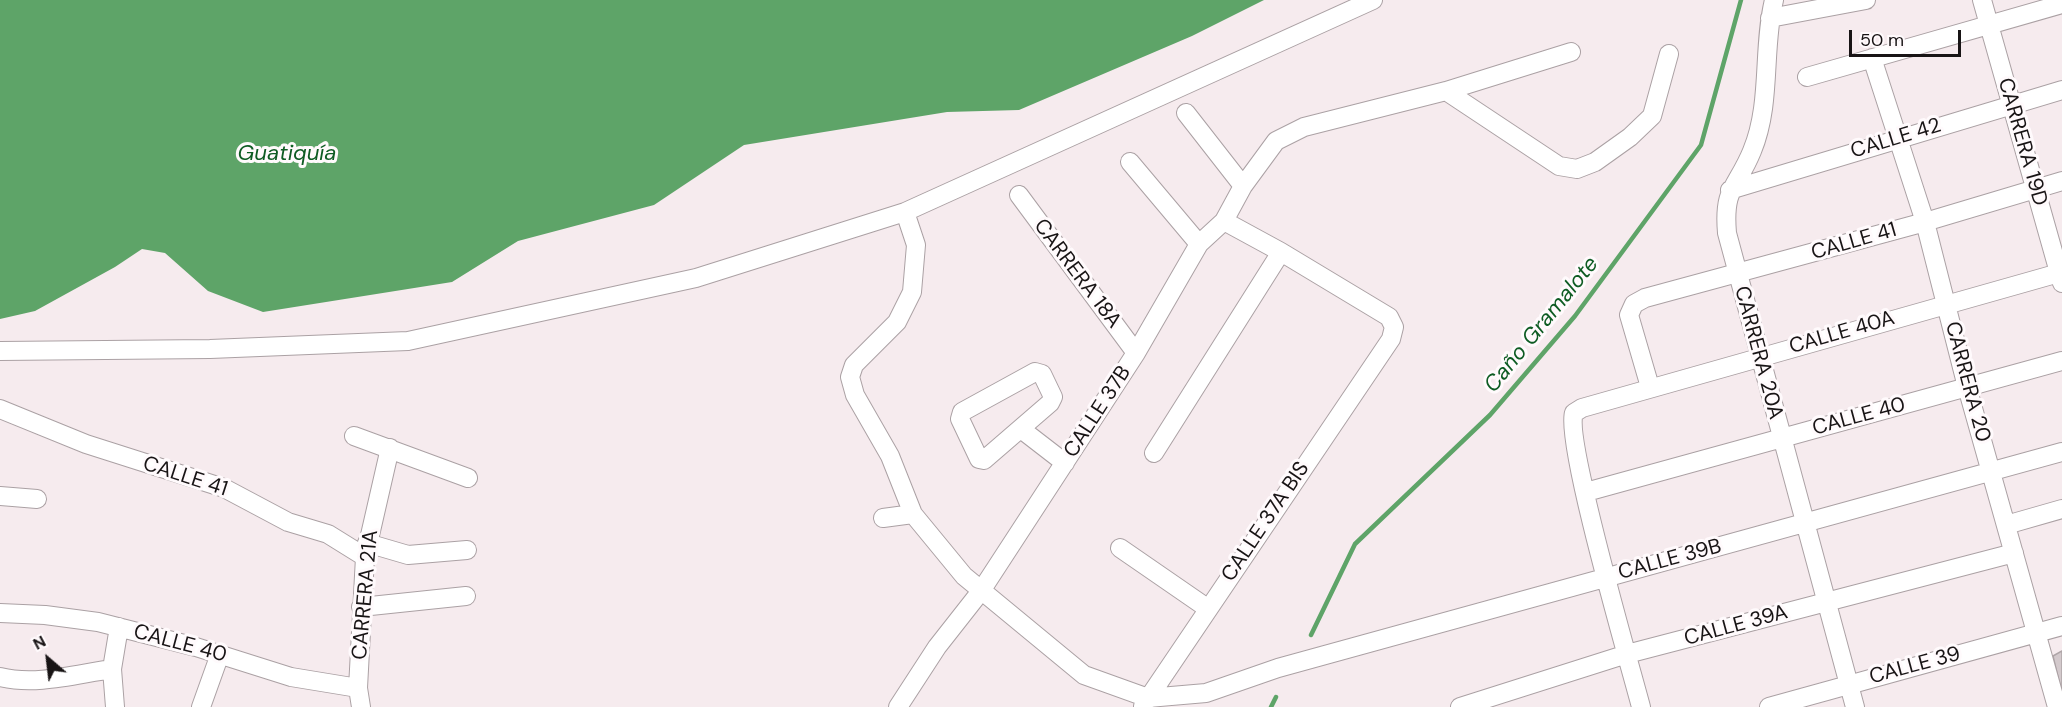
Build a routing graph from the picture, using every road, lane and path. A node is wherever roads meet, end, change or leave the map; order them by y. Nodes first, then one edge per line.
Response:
1 (1373, 0) edge
2 (1774, 0) edge
3 (1866, 0) edge
4 (1982, 0) edge
5 (2062, 4) edge
6 (1770, 18) junction
7 (1989, 26) junction
8 (1571, 51) dead end
9 (1669, 54) dead end
10 (1872, 58) junction
11 (1807, 77) dead end
12 (1446, 90) junction
13 (2062, 90) edge
14 (2011, 104) junction
15 (1186, 113) dead end
16 (1897, 139) junction
17 (1130, 162) dead end
18 (2062, 181) edge
19 (1243, 186) junction
20 (2035, 188) junction
21 (1730, 190) junction
22 (1019, 195) dead end
23 (905, 212) junction
24 (1224, 221) junction
25 (1925, 222) junction
26 (1199, 244) junction
27 (1281, 252) junction
28 (1737, 275) junction
29 (2061, 278) edge
30 (1946, 304) junction
31 (0, 351) edge
32 (1136, 353) junction
33 (1759, 356) junction
34 (2062, 361) edge
35 (1650, 387) junction
36 (1967, 387) junction
37 (0, 409) edge
38 (1021, 429) junction
39 (354, 436) dead end
40 (1782, 438) junction
41 (390, 448) junction
42 (2062, 452) edge
43 (1154, 453) dead end
44 (1065, 463) junction
45 (1991, 472) junction
46 (468, 478) dead end
47 (1586, 492) junction
48 (0, 496) edge
49 (37, 499) dead end
50 (2062, 509) edge
51 (913, 514) junction
52 (884, 518) dead end
53 (1805, 523) junction
54 (2006, 525) junction
55 (1120, 548) dead end
56 (366, 550) junction
57 (467, 550) dead end
58 (2014, 553) junction
59 (1607, 578) junction
60 (981, 591) junction
61 (466, 596) dead end
62 (1826, 602) junction
63 (361, 607) junction
64 (1207, 608) junction
65 (0, 613) edge
66 (2062, 626) edge
67 (119, 627) junction
68 (2037, 633) junction
69 (220, 654) junction
70 (1628, 654) junction
71 (112, 669) junction
72 (0, 677) edge
73 (1848, 683) junction
74 (358, 688) junction
75 (1145, 702) edge
76 (115, 707) edge
77 (201, 707) edge
78 (361, 707) edge
79 (898, 707) edge
80 (1460, 707) edge
81 (1641, 707) edge
82 (1769, 707) edge
83 (1855, 707) edge
84 (2057, 707) edge

1 - 23 street
2 - 6 street, CARRERA 20A
3 - 6 street
4 - 7 street, CARRERA 19D
5 - 7 street
6 - 21 street, CARRERA 20A
7 - 10 street
7 - 14 street, CARRERA 19D
8 - 12 street, CALLE 37B
9 - 12 street
10 - 11 street
10 - 16 street, CARRERA 20
12 - 19 street, CALLE 37B
13 - 14 street, CALLE 42
14 - 16 street, CALLE 42
14 - 20 street, CARRERA 19D
15 - 19 street
16 - 21 street, CALLE 42
16 - 25 street, CARRERA 20
17 - 26 street
18 - 20 street, CALLE 41
19 - 24 street, CALLE 37B
20 - 25 street, CALLE 41
20 - 29 street, CARRERA 19D
21 - 28 street, CARRERA 20A
22 - 32 street, CARRERA 18A
23 - 31 street
23 - 51 street
24 - 26 street, CALLE 37B
24 - 27 street
25 - 28 street, CALLE 41
25 - 30 street, CARRERA 20
26 - 32 street, CALLE 37B
27 - 43 street
27 - 64 street, CALLE 37A BIS
28 - 33 street, CARRERA 20A
28 - 35 street, CALLE 41
29 - 30 street, CALLE 40A
30 - 33 street, CALLE 40A
30 - 36 street, CARRERA 20
32 - 44 street, CALLE 37B
33 - 35 street, CALLE 40A
33 - 40 street, CARRERA 20A
34 - 36 street, CALLE 40
35 - 47 street, CALLE 40A
36 - 40 street, CALLE 40
36 - 45 street, CARRERA 20
37 - 56 street, CALLE 41
38 - 38 street
38 - 44 street
39 - 41 street
40 - 47 street, CALLE 40
40 - 53 street, CARRERA 20A
41 - 46 street
41 - 56 street, CARRERA 21A
42 - 45 street, CALLE 39B
44 - 60 street, CALLE 37B
45 - 53 street, CALLE 39B
45 - 54 street, CARRERA 20
47 - 59 street
48 - 49 street
50 - 54 street
51 - 52 street
51 - 60 street
53 - 59 street, CALLE 39B
53 - 62 street, CARRERA 20A
54 - 58 street, CARRERA 20
55 - 64 street
56 - 57 street, CALLE 41
56 - 63 street, CARRERA 21A
58 - 62 street, CALLE 39A
58 - 68 street, CARRERA 20
59 - 70 street
59 - 75 street, CALLE 39B
60 - 75 street
60 - 79 street, CALLE 37B
61 - 63 street
62 - 70 street, CALLE 39A
62 - 73 street, CARRERA 20A
63 - 74 street, CARRERA 21A
64 - 75 street, CALLE 37A BIS
65 - 67 street, CALLE 40
66 - 68 street, CALLE 39
67 - 69 street, CALLE 40
67 - 71 street
68 - 73 street, CALLE 39
68 - 84 street, CARRERA 20
69 - 74 street, CALLE 40
69 - 77 street
70 - 80 street, CALLE 39A
70 - 81 street
71 - 72 street
71 - 76 street
73 - 82 street, CALLE 39
73 - 83 street, CARRERA 20A
74 - 78 street, CARRERA 21A

